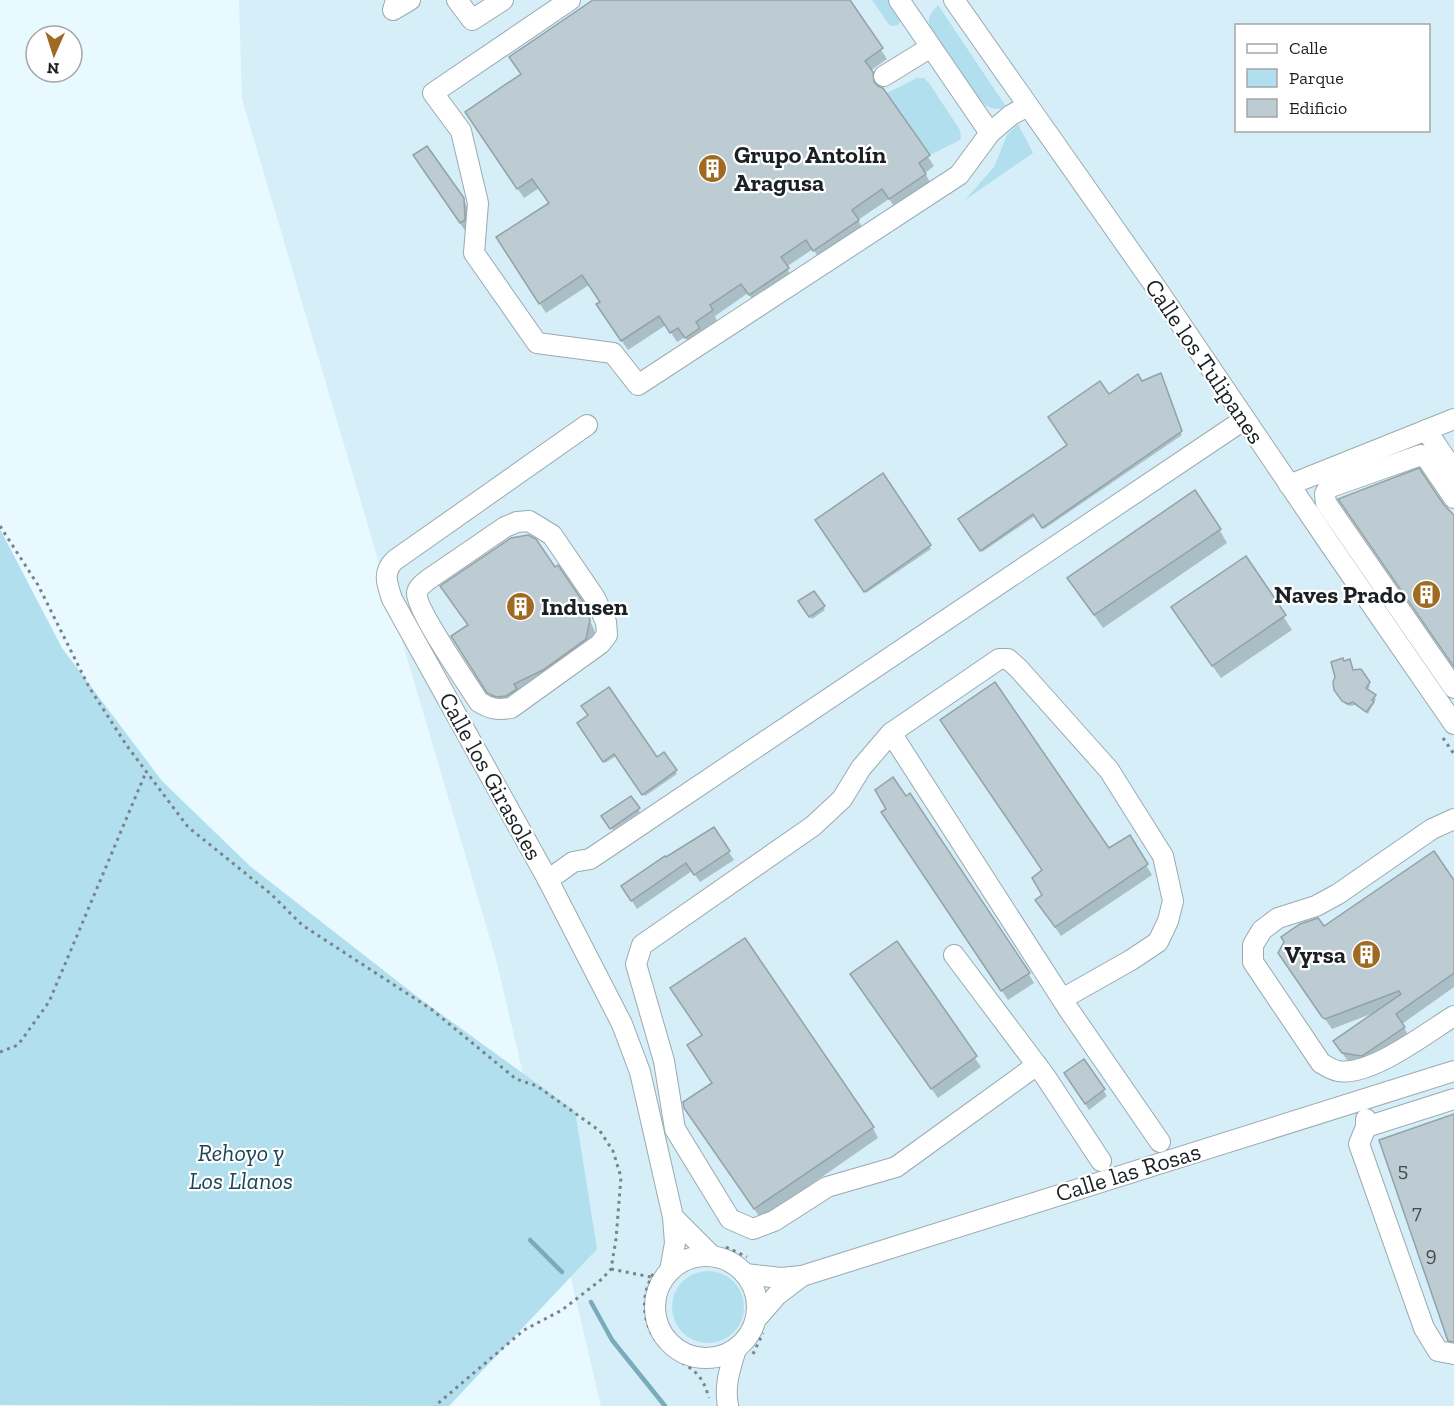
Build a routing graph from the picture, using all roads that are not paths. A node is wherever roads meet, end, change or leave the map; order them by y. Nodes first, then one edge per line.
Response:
1 (396, 0) edge
2 (410, 0) edge
3 (458, 0) edge
4 (503, 0) edge
5 (570, 0) edge
6 (899, 0) edge
7 (954, 0) edge
8 (931, 47) junction
9 (884, 76) dead end
10 (1028, 105) junction
11 (990, 133) junction
12 (1245, 419) junction
13 (1454, 419) edge
14 (587, 425) dead end
15 (1426, 430) junction
16 (1446, 468) edge
17 (1289, 485) junction
18 (1454, 498) edge
19 (416, 606) joint
20 (1454, 688) edge
21 (1454, 724) edge
22 (891, 733) junction
23 (1454, 819) edge
24 (548, 880) junction
25 (954, 955) dead end
26 (1062, 999) junction
27 (1454, 1016) edge
28 (1036, 1065) junction
29 (1454, 1071) edge
30 (1454, 1099) edge
31 (1160, 1142) dead end
32 (1101, 1161) dead end
33 (673, 1217) junction
34 (717, 1250) junction
35 (748, 1266) junction
36 (660, 1274) junction
37 (802, 1276) junction
38 (760, 1324) junction
39 (736, 1348) junction
40 (1454, 1354) edge
41 (694, 1357) junction
42 (721, 1401) edge

1 - 2 street
3 - 4 street
5 - 11 street
6 - 8 street
7 - 10 street, Calle los Tulipanes
8 - 9 street
8 - 11 street
10 - 11 street
10 - 12 street, Calle los Tulipanes
12 - 17 street, Calle los Tulipanes
12 - 24 street
13 - 15 street
14 - 24 street, Calle los Girasoles
15 - 16 street
15 - 17 street
16 - 18 street
16 - 20 street
17 - 21 street, Calle los Tulipanes
19 - 19 street
22 - 26 street
22 - 26 street
22 - 28 street
23 - 27 street
24 - 33 street, Calle los Girasoles
25 - 28 street
26 - 31 street
28 - 32 street
29 - 37 street, Calle las Rosas
30 - 40 street
33 - 34 street
33 - 36 street, Calle los Girasoles
34 - 35 street
34 - 36 street
35 - 37 street, Calle las Rosas
35 - 38 street
36 - 41 street
37 - 38 street, Calle las Rosas
38 - 39 street
39 - 41 street
39 - 42 street
41 - 42 street

